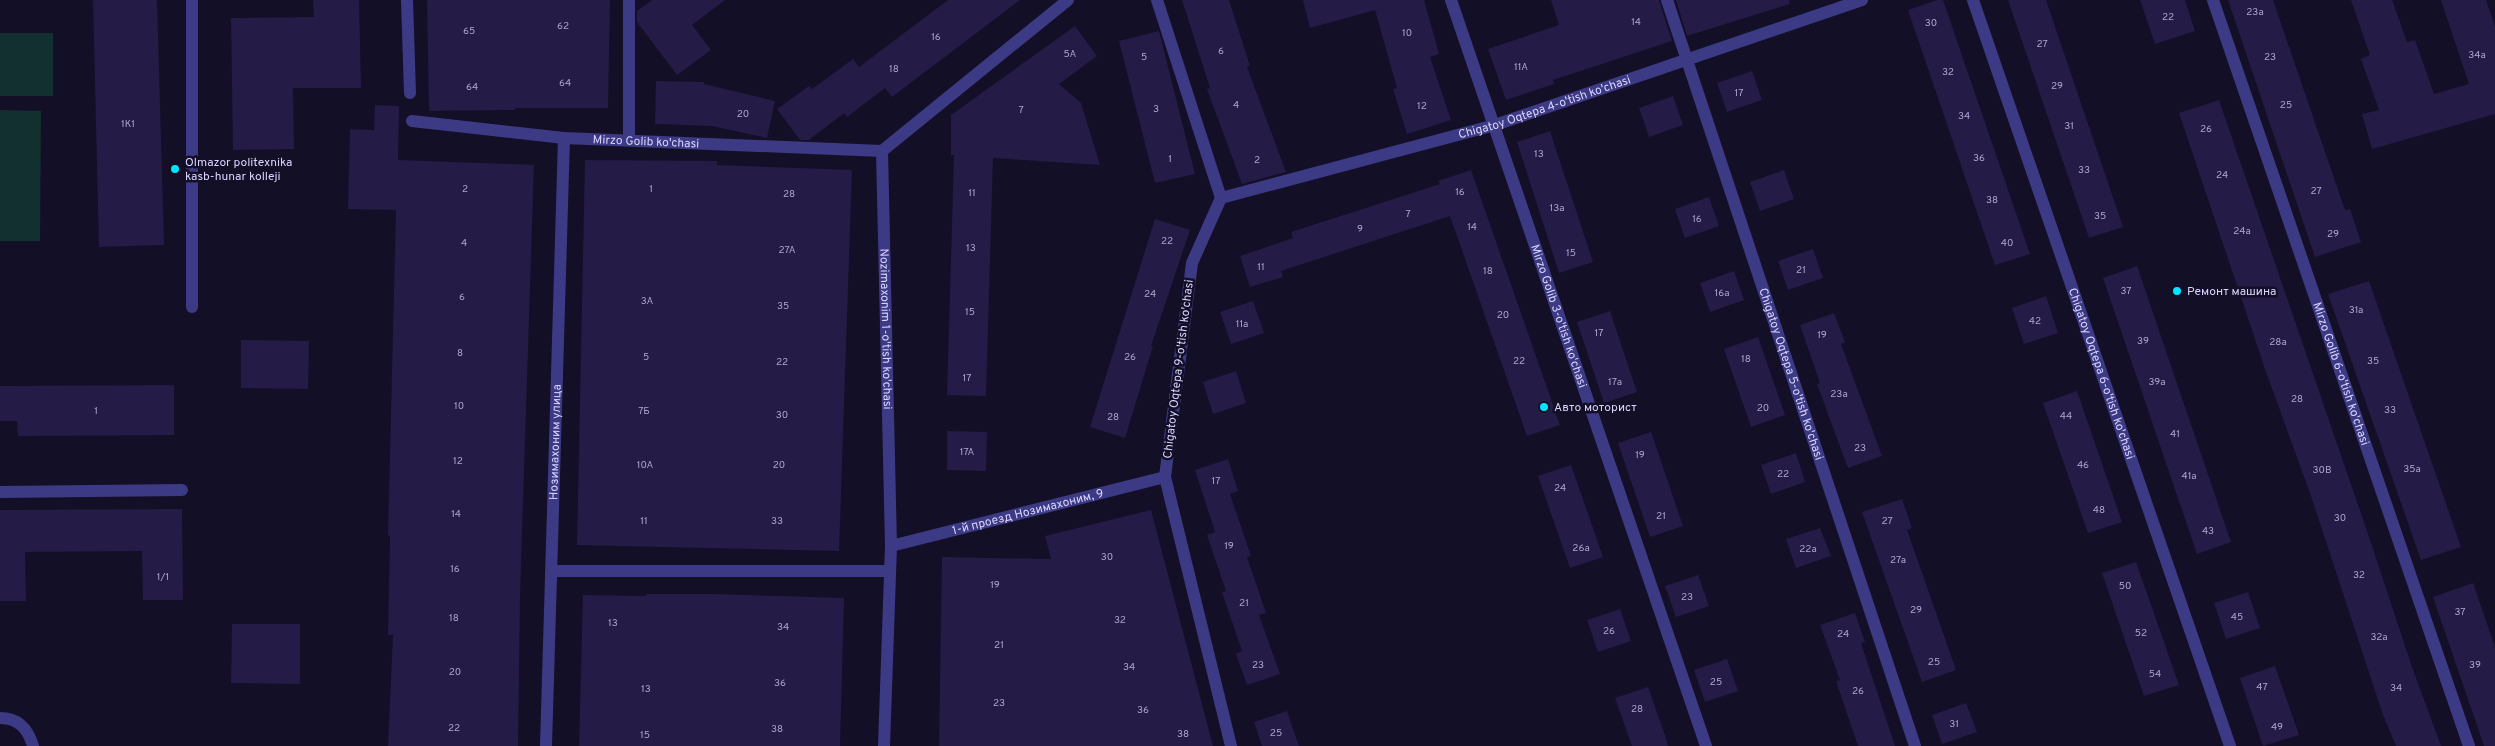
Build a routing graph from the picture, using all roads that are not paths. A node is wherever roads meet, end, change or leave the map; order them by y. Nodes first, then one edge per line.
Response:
1 (192, 0) edge
2 (407, 0) edge
3 (629, 0) edge
4 (1068, 0) edge
5 (1157, 0) edge
6 (1451, 0) edge
7 (1668, 0) edge
8 (1862, 0) edge
9 (1973, 0) edge
10 (2213, 0) edge
11 (1687, 60) junction
12 (410, 93) dead end
13 (412, 121) dead end
14 (1495, 125) junction
15 (564, 138) junction
16 (629, 140) junction
17 (882, 151) junction
18 (1221, 198) junction
19 (192, 307) dead end
20 (1165, 477) junction
21 (182, 490) dead end
22 (0, 492) edge
23 (891, 546) junction
24 (552, 571) junction
25 (890, 571) junction
26 (0, 718) edge
27 (33, 746) edge
28 (546, 746) edge
29 (884, 746) edge
30 (1231, 746) edge
31 (1706, 746) edge
32 (1915, 746) edge
33 (2230, 746) edge
34 (2469, 746) edge

1 - 19 street
2 - 12 street
3 - 16 street
4 - 17 street
5 - 18 street
6 - 14 street, Mirzo Golib 3-o'tish ko'chasi
7 - 11 street, Chigatoy Oqtepa 5-o'tish ko'chasi
8 - 11 street, Chigatoy Oqtepa 4-o'tish ko'chasi
9 - 33 street, Chigatoy Oqtepa 6-o'tish ko'chasi
10 - 34 street, Mirzo Golib 6-o'tish ko'chasi
11 - 14 street, Chigatoy Oqtepa 4-o'tish ko'chasi
11 - 32 street, Chigatoy Oqtepa 5-o'tish ko'chasi
13 - 15 street, Mirzo Golib ko'chasi
14 - 18 street, Chigatoy Oqtepa 4-o'tish ko'chasi
14 - 31 street, Mirzo Golib 3-o'tish ko'chasi
15 - 16 street, Mirzo Golib ko'chasi
15 - 24 street, Нозимахоним улица
16 - 17 street, Mirzo Golib ko'chasi
17 - 23 street, Nozimaxonim 1-o'tish ko'chasi
18 - 20 street, Chigatoy Oqtepa 9-o'tish ko'chasi
20 - 23 street, 1-й проезд Нозимахоним, 9
20 - 30 street, Chigatoy Oqtepa 9-o'tish ko'chasi
21 - 22 street
23 - 25 street, Nozimaxonim 1-o'tish ko'chasi
24 - 25 street
24 - 28 street, Нозимахоним улица
25 - 29 street, Nozimaxonim 1-o'tish ko'chasi
26 - 27 street

